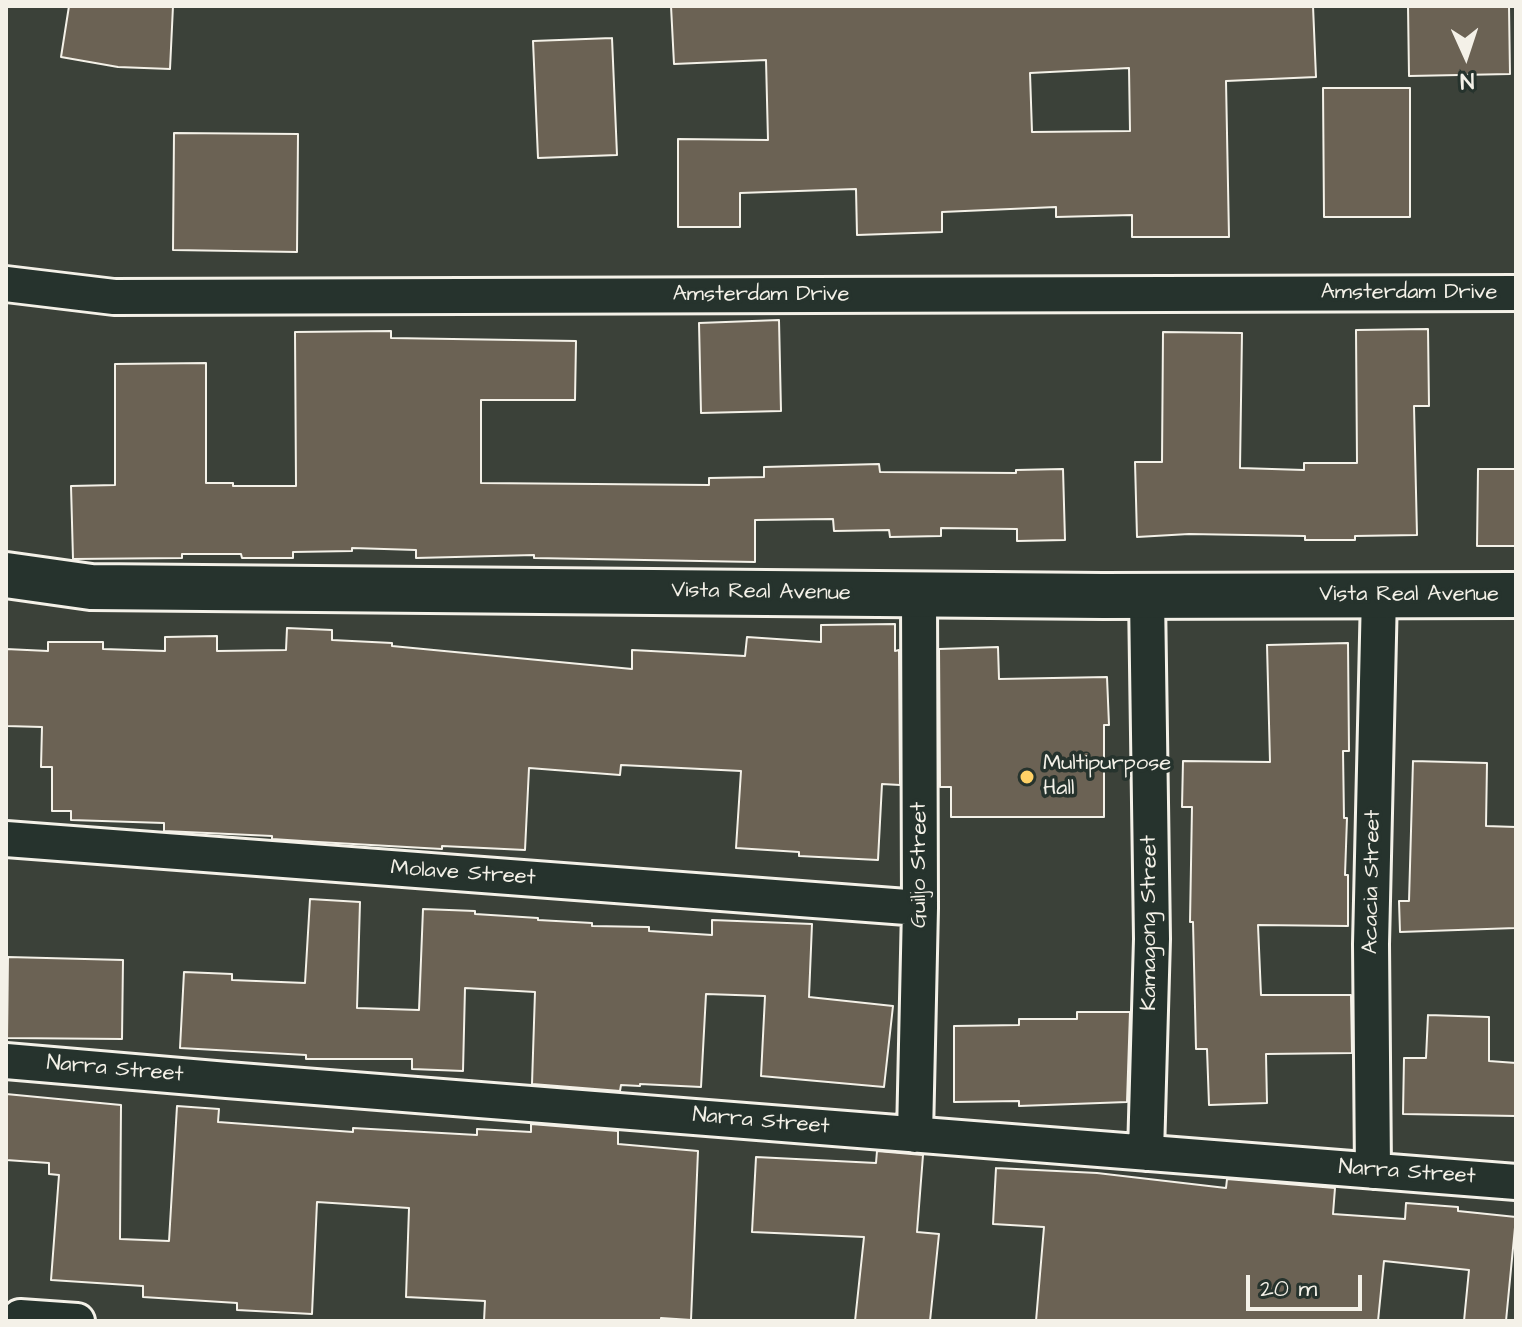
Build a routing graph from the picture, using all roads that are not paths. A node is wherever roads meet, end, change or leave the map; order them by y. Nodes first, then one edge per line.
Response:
1 (6, 284) edge
2 (1516, 293) edge
3 (6, 575) edge
4 (1379, 594) junction
5 (919, 595) junction
6 (1516, 595) edge
7 (1147, 597) junction
8 (6, 839) edge
9 (920, 908) junction
10 (6, 1061) edge
11 (915, 1135) junction
12 (1146, 1153) junction
13 (1373, 1171) junction
14 (1516, 1182) edge
15 (20, 1317) dead end
16 (77, 1321) edge

1 - 2 street, Amsterdam Drive
3 - 5 street, Vista Real Avenue
4 - 6 street, Vista Real Avenue
4 - 7 street, Vista Real Avenue
4 - 13 street, Acacia Street
5 - 7 street, Vista Real Avenue
5 - 9 street, Guiljo Street
7 - 12 street, Kamagong Street
8 - 9 street, Molave Street
9 - 11 street, Guiljo Street
10 - 11 street, Narra Street
11 - 12 street, Narra Street
12 - 13 street, Narra Street
13 - 14 street, Narra Street
15 - 16 street

